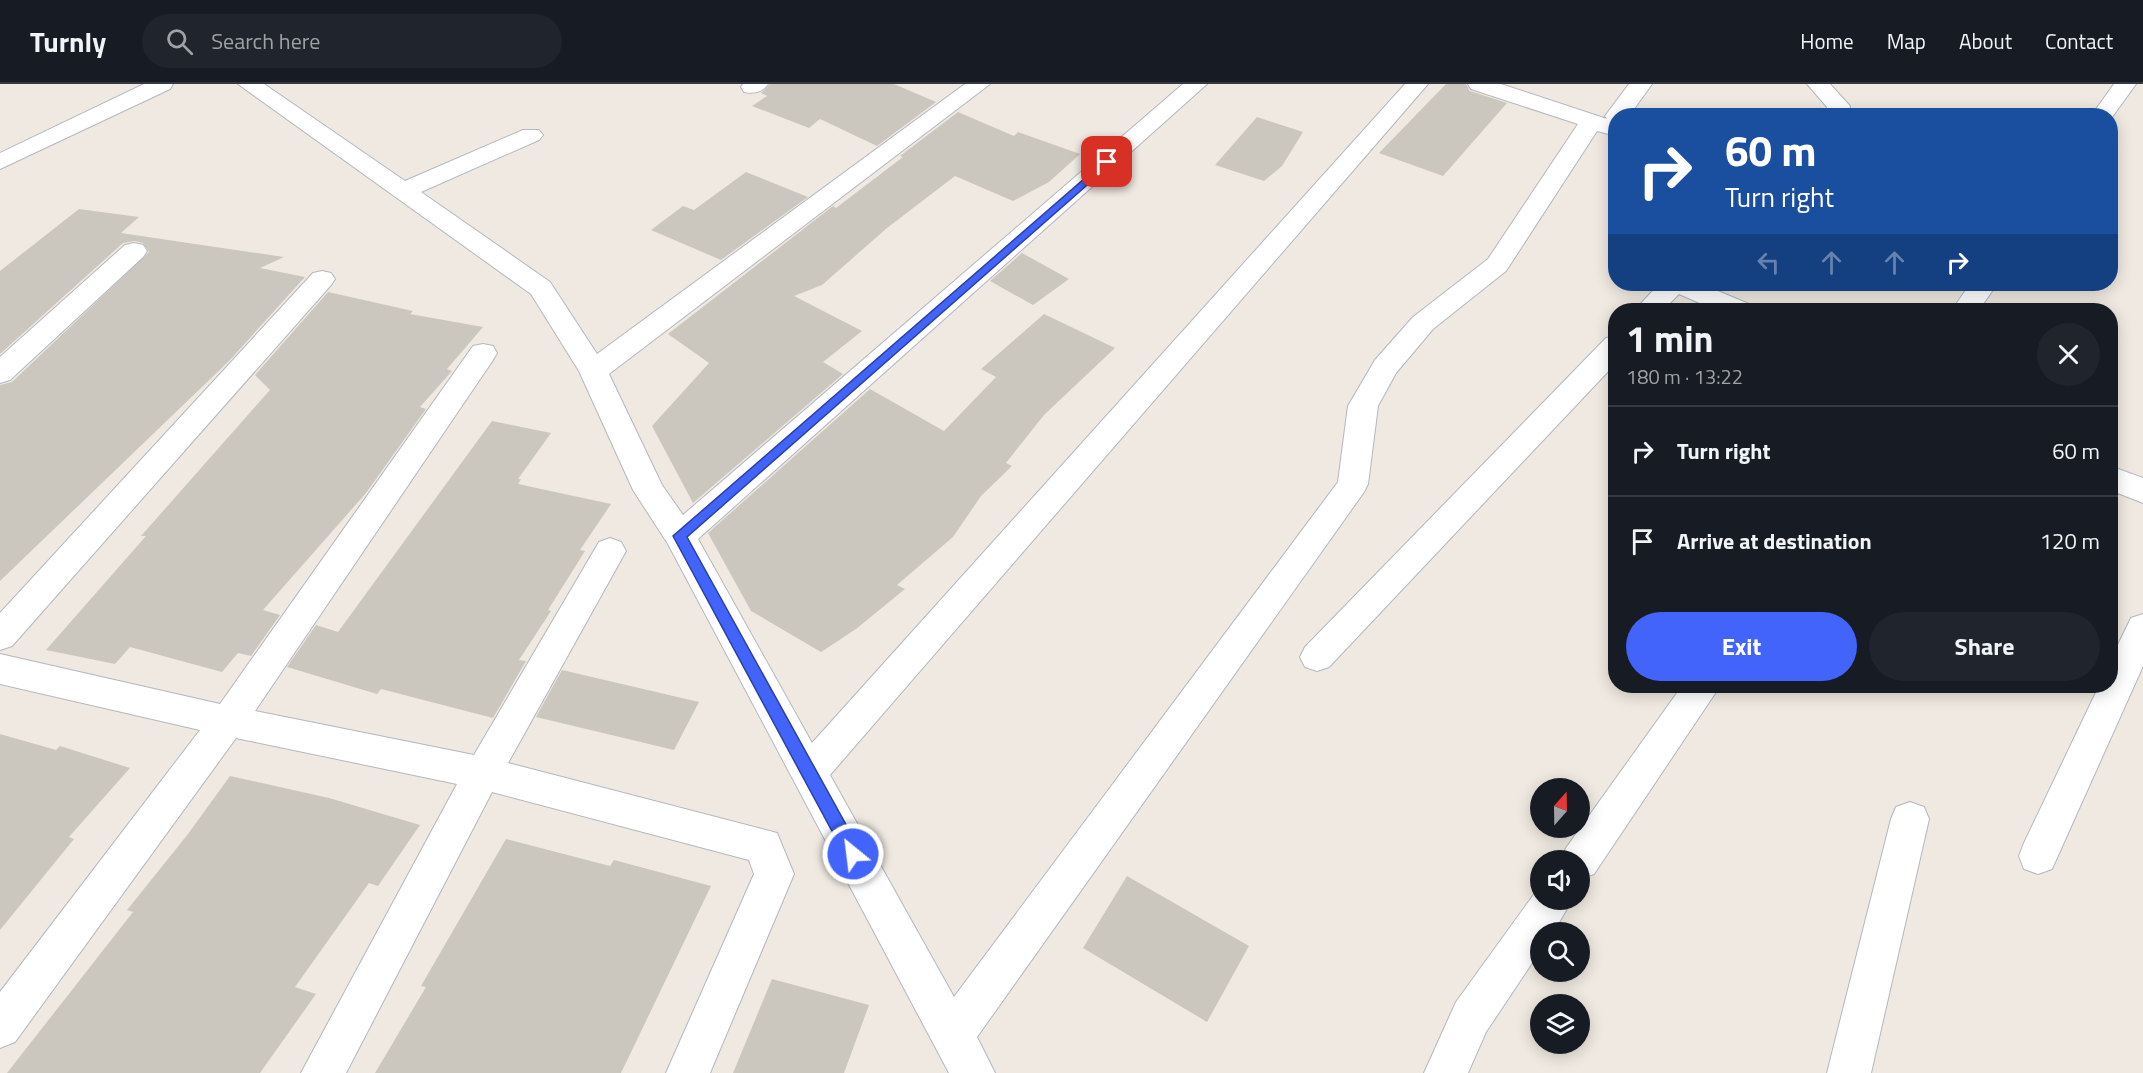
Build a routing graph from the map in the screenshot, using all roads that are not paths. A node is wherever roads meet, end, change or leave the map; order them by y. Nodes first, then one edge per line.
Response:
1 (162, 84) edge
2 (249, 84) edge
3 (978, 84) edge
4 (1196, 84) edge
5 (1417, 84) edge
6 (1479, 84) edge
7 (1641, 84) edge
8 (1818, 84) edge
9 (2125, 84) edge
10 (1621, 108) edge
11 (1838, 108) edge
12 (2108, 108) edge
13 (1608, 121) edge
14 (1608, 125) edge
15 (531, 135) dead end
16 (0, 162) edge
17 (403, 191) junction
18 (134, 251) dead end
19 (322, 279) dead end
20 (1667, 291) edge
21 (1694, 291) edge
22 (1655, 303) edge
23 (1723, 303) edge
24 (483, 353) dead end
25 (1608, 353) edge
26 (593, 371) junction
27 (0, 373) edge
28 (2118, 480) edge
29 (2143, 491) edge
30 (680, 536) junction
31 (610, 550) dead end
32 (2143, 628) edge
33 (0, 636) edge
34 (1317, 657) dead end
35 (0, 669) edge
36 (2118, 682) edge
37 (1697, 693) edge
38 (2113, 693) edge
39 (228, 721) junction
40 (483, 773) junction
41 (809, 773) junction
42 (1910, 819) dead end
43 (1588, 850) edge
44 (2038, 856) dead end
45 (1545, 910) edge
46 (0, 1027) edge
47 (952, 1035) junction
48 (323, 1073) edge
49 (688, 1073) edge
50 (973, 1073) edge
51 (1446, 1073) edge
52 (1849, 1073) edge

1 - 16 street
2 - 17 street
3 - 26 street
4 - 30 street
5 - 41 street
6 - 13 street
7 - 10 street
8 - 11 street
9 - 12 street
14 - 47 street
15 - 17 street
17 - 26 street
18 - 27 street
19 - 33 street
20 - 22 street
21 - 23 street
24 - 39 street
25 - 34 street
26 - 30 street
28 - 29 street
30 - 41 street
31 - 40 street
32 - 36 street
35 - 39 street
37 - 43 street
38 - 44 street
39 - 40 street
39 - 46 street
40 - 48 street
40 - 49 street
41 - 47 street
42 - 52 street
45 - 51 street
47 - 50 street

